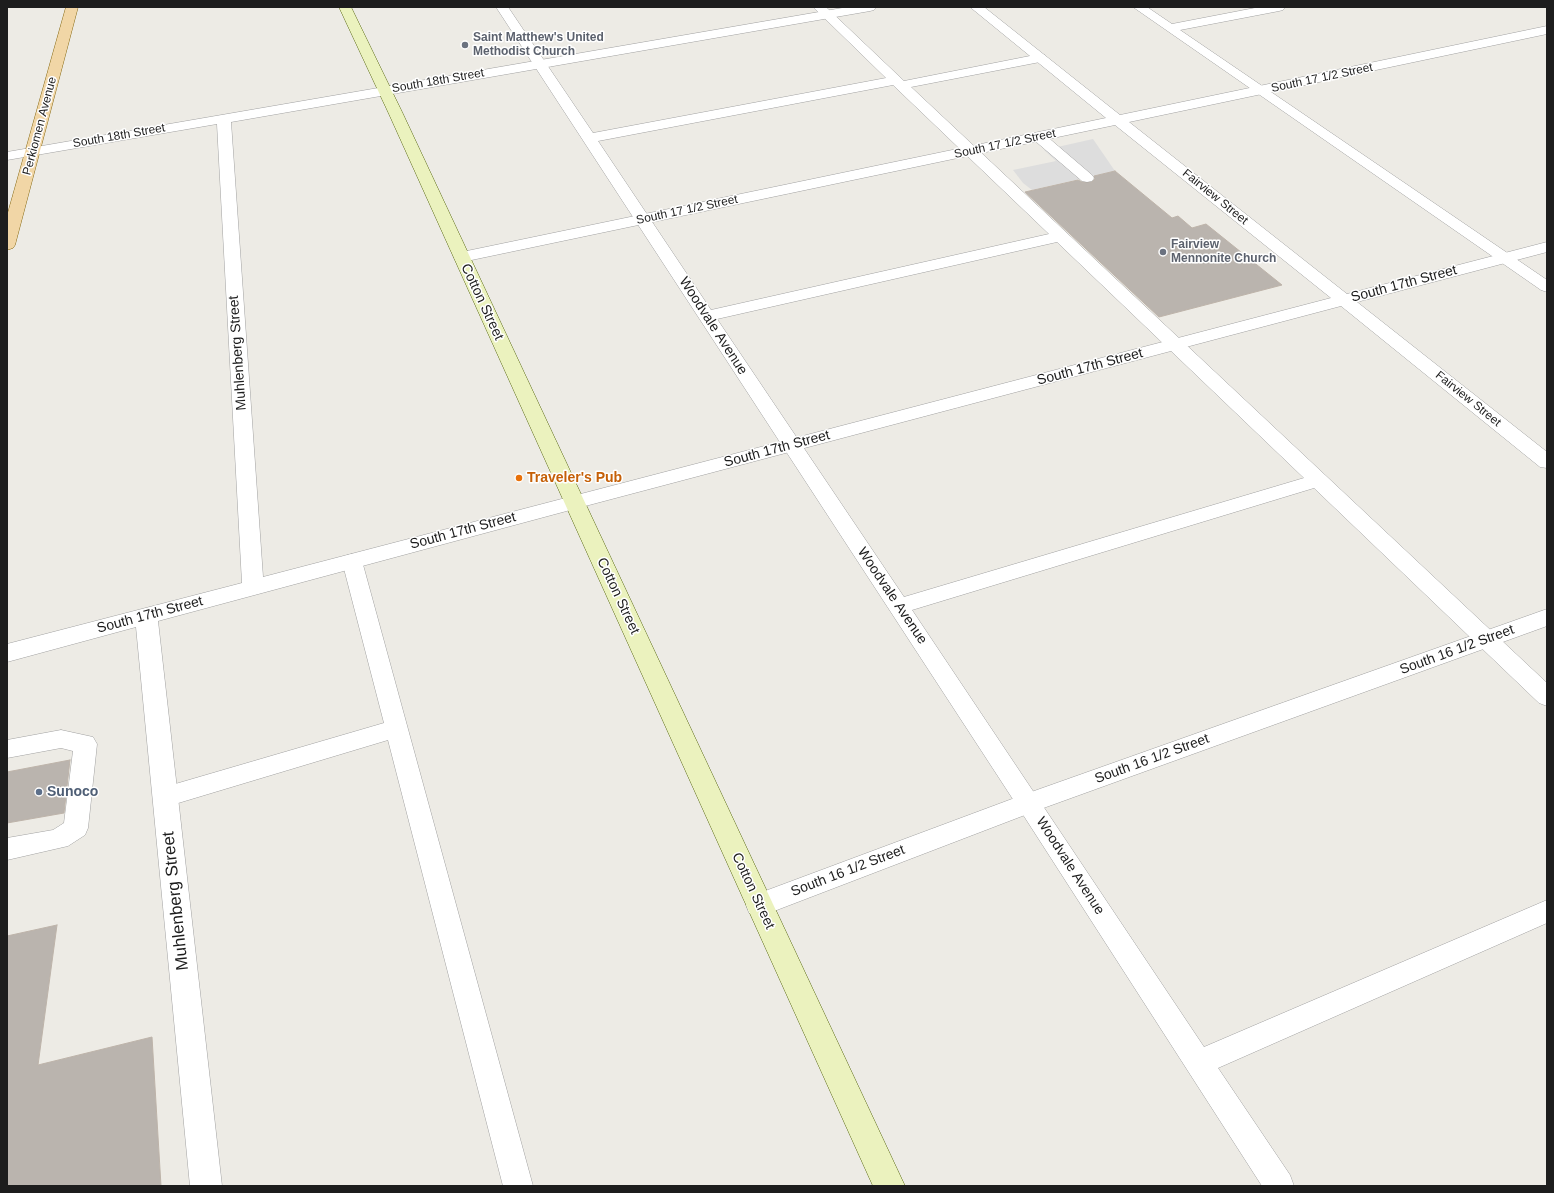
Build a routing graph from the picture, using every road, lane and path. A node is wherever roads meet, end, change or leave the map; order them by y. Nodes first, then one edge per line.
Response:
1 (72, 7) edge
2 (345, 7) edge
3 (502, 7) edge
4 (870, 7) edge
5 (976, 7) edge
6 (1139, 7) edge
7 (1279, 7) edge
8 (823, 11) edge
9 (1170, 28) junction
10 (1547, 30) edge
11 (1040, 58) junction
12 (540, 63) junction
13 (899, 82) junction
14 (384, 90) junction
15 (1261, 91) junction
16 (224, 118) junction
17 (1119, 120) junction
18 (1039, 137) junction
19 (590, 138) junction
20 (972, 151) junction
21 (33, 152) junction
22 (7, 156) edge
23 (1087, 178) dead end
24 (643, 219) junction
25 (1062, 236) junction
26 (7, 245) edge
27 (1547, 247) edge
28 (462, 257) junction
29 (1505, 258) junction
30 (1547, 287) edge
31 (1344, 300) junction
32 (707, 316) junction
33 (1176, 344) junction
34 (792, 445) junction
35 (1547, 462) edge
36 (1319, 480) junction
37 (574, 502) junction
38 (352, 561) junction
39 (253, 587) junction
40 (899, 606) junction
41 (146, 616) junction
42 (1547, 617) edge
43 (1486, 639) junction
44 (7, 653) edge
45 (1547, 696) edge
46 (397, 728) junction
47 (7, 749) edge
48 (165, 797) junction
49 (1029, 803) junction
50 (7, 850) edge
51 (759, 905) junction
52 (1547, 911) edge
53 (1198, 1063) junction
54 (206, 1186) edge
55 (518, 1186) edge
56 (889, 1186) edge
57 (1279, 1186) edge

1 - 21 main road, Perkiomen Avenue
2 - 14 street, Cotton Street
3 - 12 lane, Woodvale Avenue
4 - 8 street, South 18th Street
5 - 11 street, Fairview Street
6 - 9 lane
7 - 9 lane
8 - 12 street, South 18th Street
8 - 13 lane
9 - 15 lane
10 - 15 street, South 17 1/2 Street
11 - 13 lane
11 - 17 street, Fairview Street
12 - 14 street, South 18th Street
12 - 19 lane, Woodvale Avenue
13 - 19 lane
13 - 20 lane
14 - 16 street, South 18th Street
14 - 28 street, Cotton Street
15 - 17 street, South 17 1/2 Street
15 - 29 lane
16 - 21 street, South 18th Street
16 - 39 street, Muhlenberg Street
17 - 18 street, South 17 1/2 Street
17 - 31 street, Fairview Street
18 - 20 street, South 17 1/2 Street
18 - 23 lane
19 - 24 lane, Woodvale Avenue
20 - 24 street, South 17 1/2 Street
20 - 25 lane
21 - 22 street, South 18th Street
21 - 26 main road, Perkiomen Avenue
24 - 28 street, South 17 1/2 Street
24 - 32 lane, Woodvale Avenue
25 - 32 lane
25 - 33 lane
27 - 29 street, South 17th Street
28 - 37 street, Cotton Street
29 - 30 lane
29 - 31 street, South 17th Street
31 - 33 street, South 17th Street
31 - 35 street, Fairview Street
32 - 34 lane, Woodvale Avenue
33 - 34 street, South 17th Street
33 - 36 lane
34 - 37 street, South 17th Street
34 - 40 lane, Woodvale Avenue
36 - 40 lane
36 - 43 lane
37 - 38 street, South 17th Street
37 - 51 street, Cotton Street
38 - 39 street, South 17th Street
38 - 46 lane
39 - 41 street, South 17th Street
40 - 49 lane, Woodvale Avenue
41 - 44 street, South 17th Street
41 - 48 street, Muhlenberg Street
42 - 43 street, South 16 1/2 Street
43 - 45 lane
43 - 49 street, South 16 1/2 Street
46 - 48 lane
46 - 55 lane
47 - 50 lane
48 - 54 street, Muhlenberg Street
49 - 51 street, South 16 1/2 Street
49 - 53 lane, Woodvale Avenue
51 - 56 street, Cotton Street
52 - 53 lane
53 - 57 lane, Woodvale Avenue

